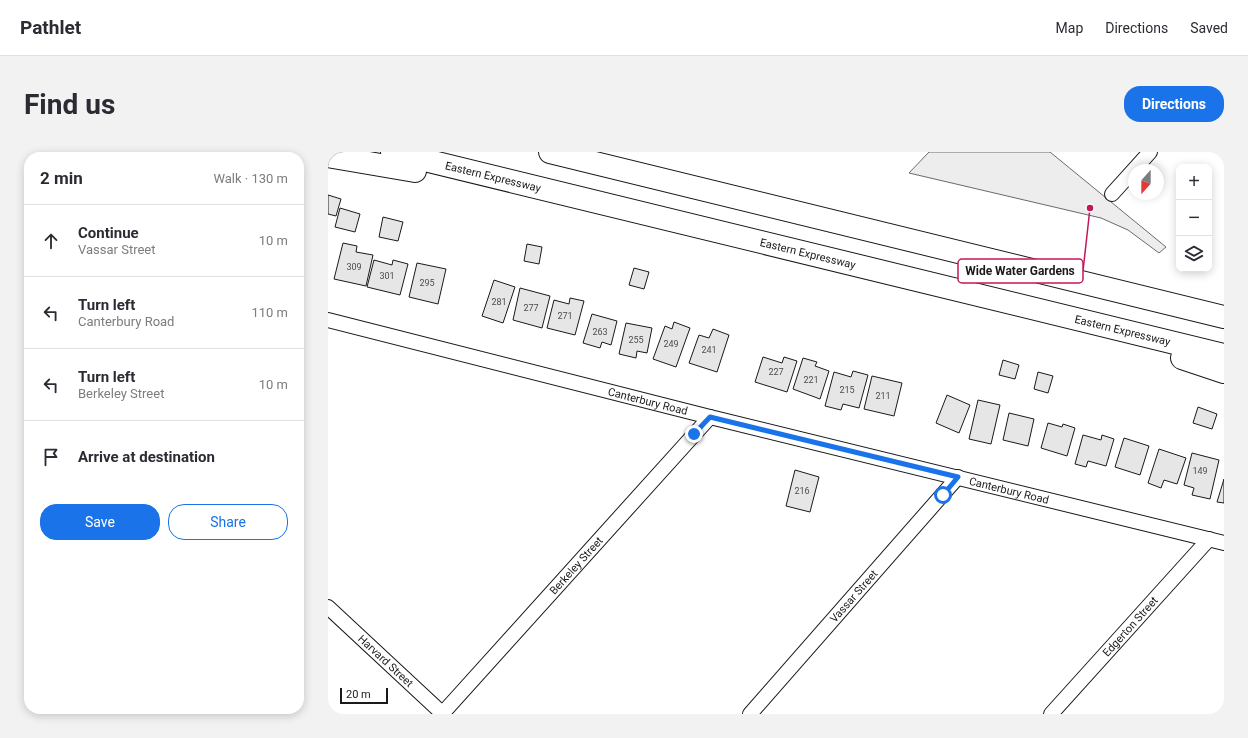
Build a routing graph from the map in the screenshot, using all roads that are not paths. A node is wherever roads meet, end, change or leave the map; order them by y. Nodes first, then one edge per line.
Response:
1 (392, 152) edge
2 (550, 152) edge
3 (616, 152) edge
4 (1150, 152) edge
5 (328, 156) edge
6 (1112, 194) dead end
7 (621, 208) junction
8 (783, 209) junction
9 (1121, 292) junction
10 (1016, 304) junction
11 (1224, 309) edge
12 (1224, 317) edge
13 (328, 320) edge
14 (1224, 355) edge
15 (1224, 372) edge
16 (710, 417) junction
17 (958, 477) junction
18 (1209, 539) junction
19 (1224, 543) edge
20 (328, 607) edge
21 (442, 714) edge
22 (750, 714) edge
23 (1051, 714) edge

1 - 7 highway, Eastern Expressway
2 - 8 highway
3 - 8 highway
4 - 6 street
5 - 7 highway
7 - 10 highway, Eastern Expressway
8 - 9 highway
9 - 11 highway
9 - 12 highway
10 - 14 highway, Eastern Expressway
10 - 15 highway
13 - 16 street, Canterbury Road
16 - 17 street, Canterbury Road
16 - 21 street, Berkeley Street
17 - 18 street, Canterbury Road
17 - 22 street, Vassar Street
18 - 19 street, Canterbury Road
18 - 23 street, Edgerton Street
20 - 21 street, Harvard Street

